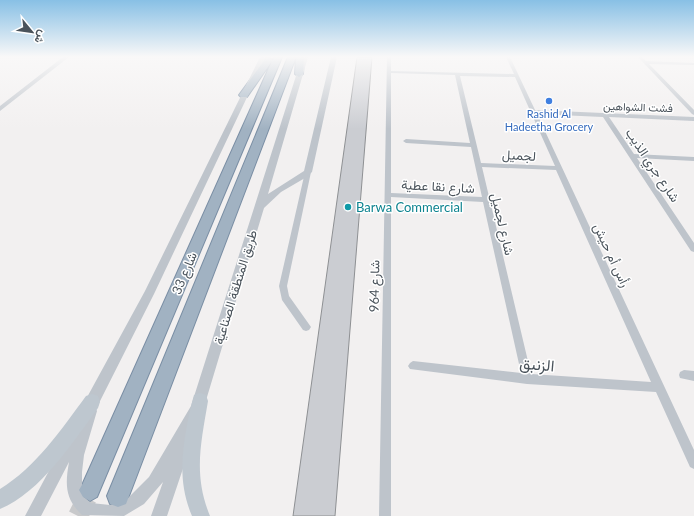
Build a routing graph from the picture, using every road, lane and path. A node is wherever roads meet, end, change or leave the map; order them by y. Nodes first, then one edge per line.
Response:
1 (29, 81) edge
2 (35, 81) edge
3 (251, 81) edge
4 (255, 81) edge
5 (268, 81) edge
6 (282, 81) edge
7 (297, 81) edge
8 (327, 81) edge
9 (389, 81) edge
10 (459, 81) edge
11 (519, 81) edge
12 (663, 81) edge
13 (244, 96) junction
14 (0, 103) edge
15 (0, 109) edge
16 (534, 112) junction
17 (694, 113) edge
18 (604, 115) junction
19 (694, 119) edge
20 (406, 141) dead end
21 (473, 145) junction
22 (632, 156) junction
23 (694, 159) edge
24 (478, 165) junction
25 (559, 168) junction
26 (308, 172) junction
27 (388, 195) junction
28 (486, 200) junction
29 (259, 210) junction
30 (694, 249) edge
31 (306, 327) dead end
32 (412, 366) dead end
33 (527, 379) junction
34 (659, 387) junction
35 (200, 401) junction
36 (92, 402) junction
37 (694, 463) edge
38 (90, 490) tunnel mouth
39 (118, 496) dead end
40 (0, 500) edge
41 (33, 516) edge
42 (159, 516) edge
43 (201, 516) edge
44 (385, 516) edge

1 - 14 street
2 - 15 street
3 - 13 street
4 - 13 highway
5 - 38 highway, شارع 33
6 - 39 highway, شارع 33
7 - 29 street, طريق المنطقة الصناعية
8 - 26 street
9 - 27 street, شارع 964
10 - 21 street, شارع لجميل
11 - 16 street, رأس أم حيش
12 - 17 street
13 - 36 street, شارع 33
16 - 18 street, فشت الشواهين
16 - 25 street, رأس أم حيش
18 - 19 street, فشت الشواهين
18 - 22 street, شارع جري الذيب
20 - 21 street
21 - 24 street, شارع لجميل
22 - 23 street
22 - 30 street, شارع جري الذيب
24 - 25 street, لجميل
24 - 28 street, شارع لجميل
25 - 34 street, رأس أم حيش
26 - 29 street
26 - 31 street
27 - 28 street, شارع نقا عطية
27 - 44 street, شارع 964
28 - 33 street, شارع لجميل
29 - 35 street, طريق المنطقة الصناعية
32 - 33 street, الزنبق
33 - 34 street, الزنبق
34 - 37 street, رأس أم حيش
35 - 36 street
35 - 42 street, طريق المنطقة الصناعية
35 - 43 main road
36 - 40 main road
36 - 41 street, شارع 33

